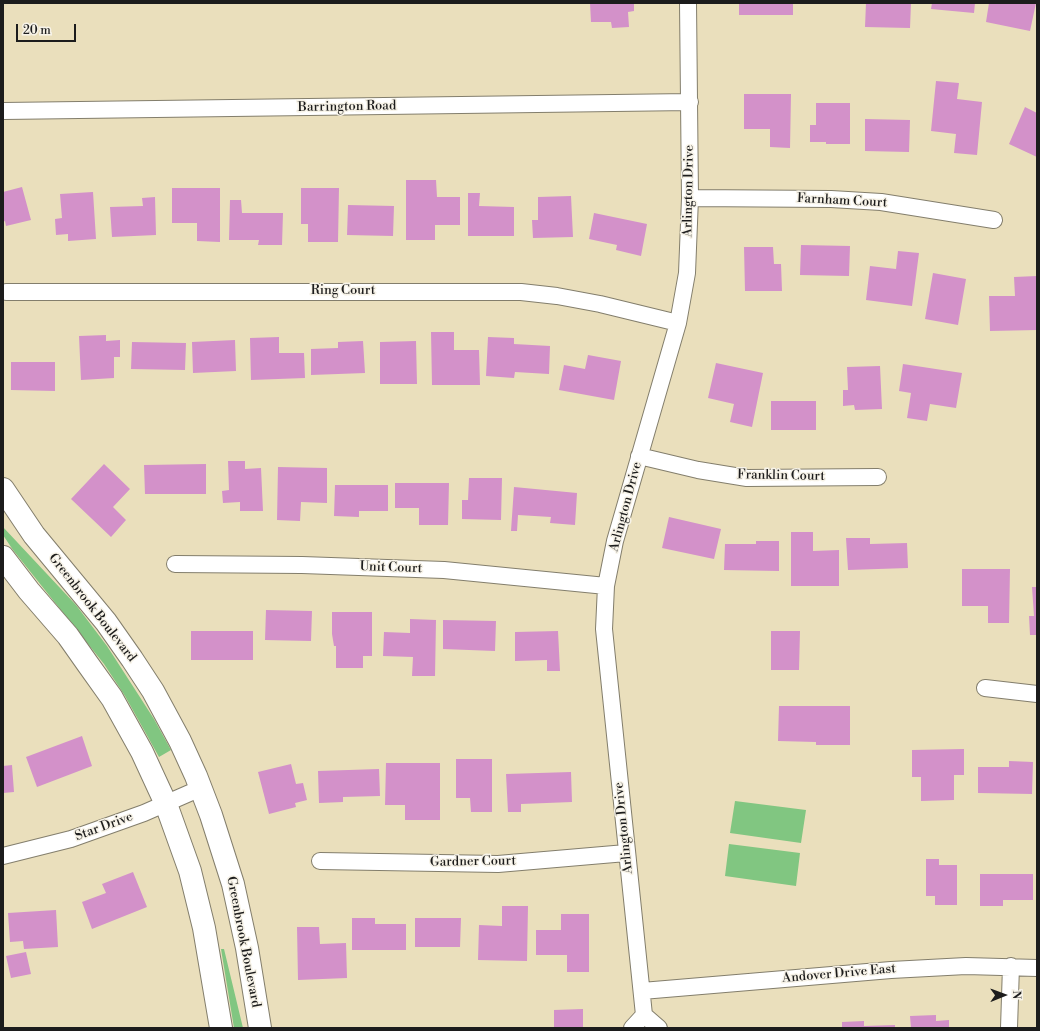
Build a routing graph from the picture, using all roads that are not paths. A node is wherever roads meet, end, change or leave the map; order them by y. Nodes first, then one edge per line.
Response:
1 (688, 3) edge
2 (690, 102) junction
3 (3, 112) edge
4 (690, 198) junction
5 (994, 220) dead end
6 (6, 292) dead end
7 (678, 323) junction
8 (639, 456) junction
9 (878, 477) dead end
10 (3, 490) edge
11 (3, 557) edge
12 (175, 564) dead end
13 (606, 586) junction
14 (985, 688) dead end
15 (1037, 694) edge
16 (201, 788) junction
17 (166, 804) junction
18 (626, 853) junction
19 (3, 856) edge
20 (320, 861) dead end
21 (1011, 966) junction
22 (1037, 968) edge
23 (642, 991) junction
24 (644, 1015) junction
25 (221, 1028) edge
26 (260, 1028) edge
27 (632, 1028) edge
28 (659, 1028) edge
29 (1009, 1028) edge

1 - 2 street, Arlington Drive
2 - 3 street, Barrington Road
2 - 4 street, Arlington Drive
4 - 5 street, Farnham Court
4 - 7 street, Arlington Drive
6 - 7 street, Ring Court
7 - 8 street, Arlington Drive
8 - 9 street, Franklin Court
8 - 13 street, Arlington Drive
10 - 16 main road, Greenbrook Boulevard
11 - 17 main road
12 - 13 street, Unit Court
13 - 18 street, Arlington Drive
14 - 15 street
16 - 17 street, Star Drive
16 - 26 main road, Greenbrook Boulevard
17 - 19 street, Star Drive
17 - 25 main road
18 - 20 street, Gardner Court
18 - 23 street, Arlington Drive
21 - 22 street, Andover Drive East
21 - 23 street, Andover Drive East
21 - 29 street
23 - 24 street, Arlington Drive
24 - 27 street
24 - 28 street

